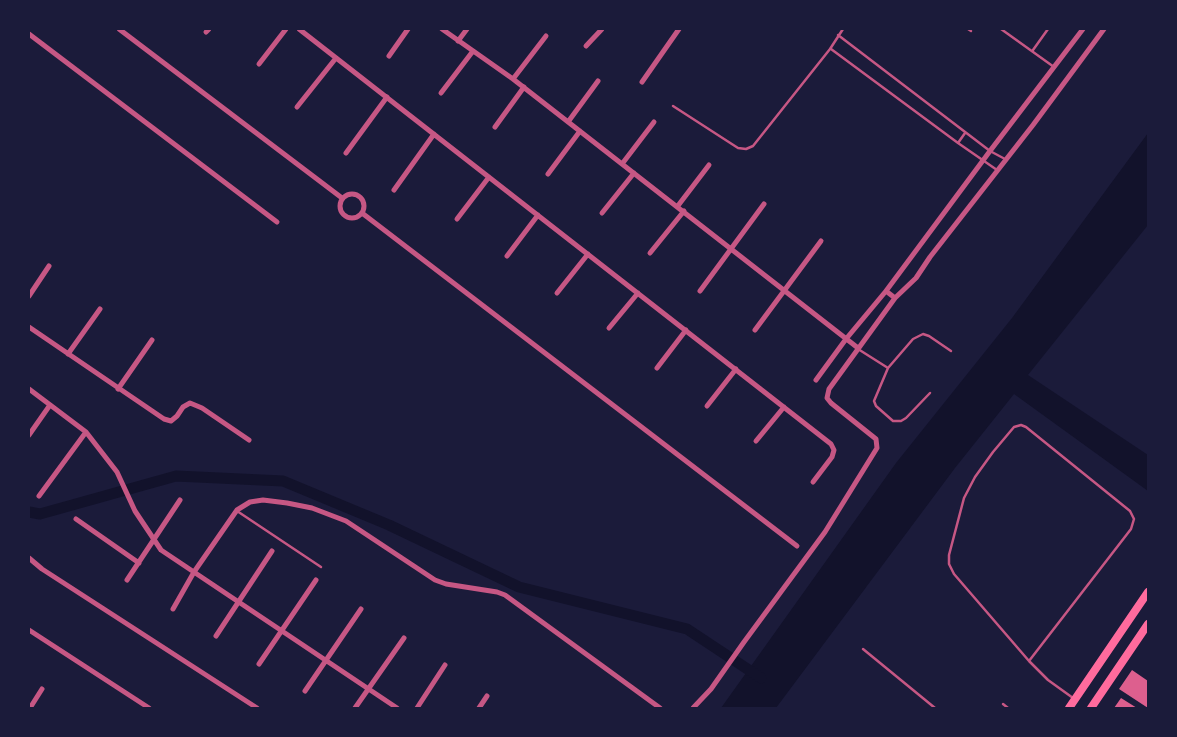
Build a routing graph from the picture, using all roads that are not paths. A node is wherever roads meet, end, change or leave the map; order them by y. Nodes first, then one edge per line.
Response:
1 (120, 29) edge
2 (286, 29) edge
3 (299, 29) edge
4 (408, 29) edge
5 (442, 29) edge
6 (468, 29) edge
7 (602, 29) edge
8 (679, 29) edge
9 (843, 29) edge
10 (1002, 29) edge
11 (1048, 29) edge
12 (1083, 29) edge
13 (1104, 29) edge
14 (29, 34) edge
15 (838, 35) junction
16 (546, 36) dead end
17 (458, 41) junction
18 (586, 46) dead end
19 (830, 49) junction
20 (473, 51) junction
21 (1032, 51) junction
22 (390, 56) dead end
23 (336, 58) junction
24 (259, 64) dead end
25 (1054, 67) junction
26 (513, 79) junction
27 (598, 81) dead end
28 (642, 82) dead end
29 (524, 87) junction
30 (441, 93) dead end
31 (387, 98) junction
32 (673, 106) dead end
33 (297, 108) dead end
34 (568, 122) junction
35 (654, 122) dead end
36 (495, 128) dead end
37 (580, 131) junction
38 (965, 133) junction
39 (434, 134) junction
40 (958, 143) junction
41 (990, 151) junction
42 (346, 153) dead end
43 (1006, 159) junction
44 (983, 160) junction
45 (622, 164) junction
46 (709, 165) dead end
47 (997, 170) junction
48 (634, 173) junction
49 (548, 174) dead end
50 (489, 177) junction
51 (394, 190) dead end
52 (342, 198) junction
53 (764, 204) dead end
54 (678, 207) junction
55 (602, 212) dead end
56 (684, 212) junction
57 (362, 213) junction
58 (538, 215) junction
59 (457, 218) dead end
60 (277, 222) dead end
61 (821, 241) dead end
62 (732, 248) junction
63 (650, 253) dead end
64 (588, 254) junction
65 (507, 256) dead end
66 (49, 266) dead end
67 (785, 290) junction
68 (700, 291) dead end
69 (886, 291) junction
70 (558, 293) dead end
71 (638, 293) junction
72 (29, 296) edge
73 (895, 298) junction
74 (100, 309) dead end
75 (29, 327) edge
76 (609, 328) dead end
77 (686, 330) junction
78 (755, 330) dead end
79 (846, 339) junction
80 (152, 340) dead end
81 (858, 348) junction
82 (951, 351) dead end
83 (68, 354) junction
84 (657, 368) dead end
85 (888, 368) junction
86 (736, 369) junction
87 (816, 380) dead end
88 (29, 389) edge
89 (118, 389) junction
90 (930, 393) dead end
91 (50, 405) junction
92 (707, 406) dead end
93 (784, 406) junction
94 (86, 432) junction
95 (29, 435) edge
96 (249, 440) dead end
97 (756, 441) dead end
98 (813, 482) dead end
99 (39, 496) dead end
100 (180, 500) dead end
101 (237, 510) junction
102 (76, 519) dead end
103 (154, 540) junction
104 (797, 546) dead end
105 (272, 551) dead end
106 (29, 558) edge
107 (138, 563) junction
108 (321, 567) dead end
109 (194, 572) junction
110 (127, 580) dead end
111 (316, 580) dead end
112 (1148, 592) edge
113 (239, 602) junction
114 (174, 609) dead end
115 (361, 609) dead end
116 (1148, 624) edge
117 (29, 630) edge
118 (282, 631) junction
119 (216, 636) dead end
120 (404, 638) dead end
121 (863, 649) dead end
122 (326, 661) junction
123 (1029, 661) junction
124 (259, 664) dead end
125 (446, 666) dead end
126 (42, 689) dead end
127 (368, 689) junction
128 (305, 691) dead end
129 (487, 696) dead end
130 (1075, 700) junction
131 (1003, 704) dead end
132 (30, 708) edge
133 (149, 708) edge
134 (257, 708) edge
135 (355, 708) edge
136 (397, 708) edge
137 (417, 708) edge
138 (479, 708) edge
139 (660, 708) edge
140 (693, 708) edge
141 (935, 708) edge
142 (1008, 708) edge
143 (1069, 708) edge
144 (1091, 708) edge

1 - 52 street
2 - 24 street
3 - 23 street
4 - 22 street
5 - 17 street
6 - 17 street
7 - 18 street
8 - 28 street
9 - 15 lane
10 - 21 lane
11 - 21 lane
12 - 25 street
13 - 43 street
14 - 60 street
15 - 19 lane
15 - 38 lane
16 - 26 street
17 - 20 street
19 - 32 lane
19 - 40 lane
20 - 26 street
20 - 30 street
21 - 25 lane
23 - 31 street
23 - 33 street
25 - 41 street
26 - 29 street
27 - 34 street
29 - 34 street
29 - 36 street
31 - 39 street
31 - 42 street
34 - 37 street
35 - 45 street
37 - 45 street
37 - 49 street
38 - 40 lane
38 - 41 lane
39 - 50 street
39 - 51 street
40 - 44 lane
41 - 43 lane
41 - 44 street
43 - 47 street
44 - 47 lane
44 - 69 street
45 - 48 street
46 - 54 street
47 - 73 street
48 - 54 street
48 - 55 street
50 - 58 street
50 - 59 street
52 - 57 street
52 - 57 street
53 - 62 street
54 - 56 street
56 - 62 street
56 - 63 street
57 - 104 street
58 - 64 street
58 - 65 street
61 - 67 street
62 - 67 street
62 - 68 street
64 - 70 street
64 - 71 street
66 - 72 street
67 - 78 street
67 - 79 street
69 - 73 street
69 - 79 street
71 - 76 street
71 - 77 street
73 - 81 street
74 - 83 street
75 - 83 street
77 - 84 street
77 - 86 street
79 - 81 street
79 - 87 street
80 - 89 street
81 - 85 lane
81 - 140 street
82 - 85 lane
83 - 89 street
85 - 90 lane
86 - 92 street
86 - 93 street
88 - 91 street
89 - 96 street
91 - 94 street
91 - 95 street
93 - 97 street
93 - 98 street
94 - 99 street
94 - 103 street
100 - 103 street
101 - 108 lane
101 - 109 street
101 - 139 street
102 - 107 street
103 - 107 street
103 - 109 street
105 - 113 street
106 - 134 street
107 - 110 street
109 - 113 street
109 - 114 street
111 - 118 street
112 - 130 main road
113 - 118 street
113 - 119 street
115 - 122 street
116 - 144 main road
117 - 133 street
118 - 122 street
118 - 124 street
120 - 127 street
121 - 141 lane
122 - 127 street
122 - 128 street
123 - 123 lane
123 - 130 lane
125 - 137 street
126 - 132 street
127 - 135 street
127 - 136 street
129 - 138 street
130 - 143 main road
131 - 142 lane

